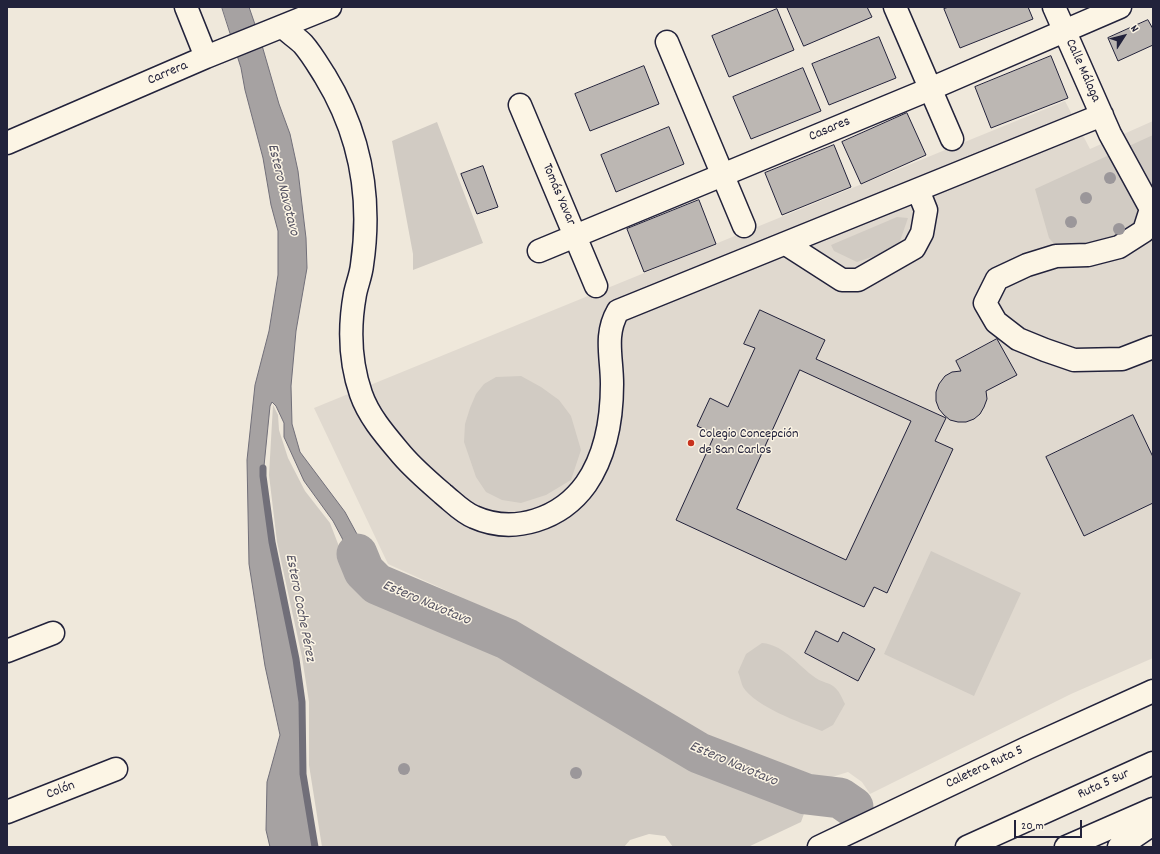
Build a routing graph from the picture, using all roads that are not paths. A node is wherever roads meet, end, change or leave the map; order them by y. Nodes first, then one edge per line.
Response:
1 (186, 7) edge
2 (895, 7) edge
3 (1054, 7) edge
4 (1120, 7) edge
5 (325, 8) edge
6 (276, 30) junction
7 (1065, 31) junction
8 (667, 42) dead end
9 (214, 54) junction
10 (930, 89) junction
11 (520, 104) dead end
12 (1106, 125) junction
13 (9, 136) edge
14 (952, 139) dead end
15 (722, 175) junction
16 (918, 190) junction
17 (1152, 209) edge
18 (744, 226) dead end
19 (576, 236) junction
20 (786, 244) junction
21 (539, 251) dead end
22 (596, 286) dead end
23 (1153, 347) edge
24 (53, 632) dead end
25 (7, 651) edge
26 (1153, 691) edge
27 (1153, 763) edge
28 (116, 770) dead end
29 (1153, 809) edge
30 (7, 812) edge
31 (1153, 824) edge
32 (819, 847) edge
33 (967, 847) edge
34 (1066, 847) edge
35 (1119, 847) edge

1 - 9 main road
2 - 10 main road
3 - 7 main road, Calle Málaga
4 - 7 main road, Casares
5 - 6 main road, Carrera
6 - 9 main road, Carrera
6 - 20 main road
7 - 10 main road, Casares
7 - 12 main road, Calle Málaga
8 - 15 main road
9 - 13 main road, Carrera
10 - 14 main road
10 - 15 main road, Casares
11 - 19 main road, Tomás Yavar
12 - 16 main road
12 - 17 main road, Calle Málaga
15 - 18 main road
15 - 19 main road, Casares
16 - 20 main road
16 - 20 main road
17 - 23 main road
19 - 21 main road, Casares
19 - 22 main road, Tomás Yavar
24 - 25 main road
26 - 32 main road, Caletera Ruta 5
27 - 33 main road, Ruta 5 Sur
28 - 30 main road, Colón
29 - 34 main road
31 - 35 main road

